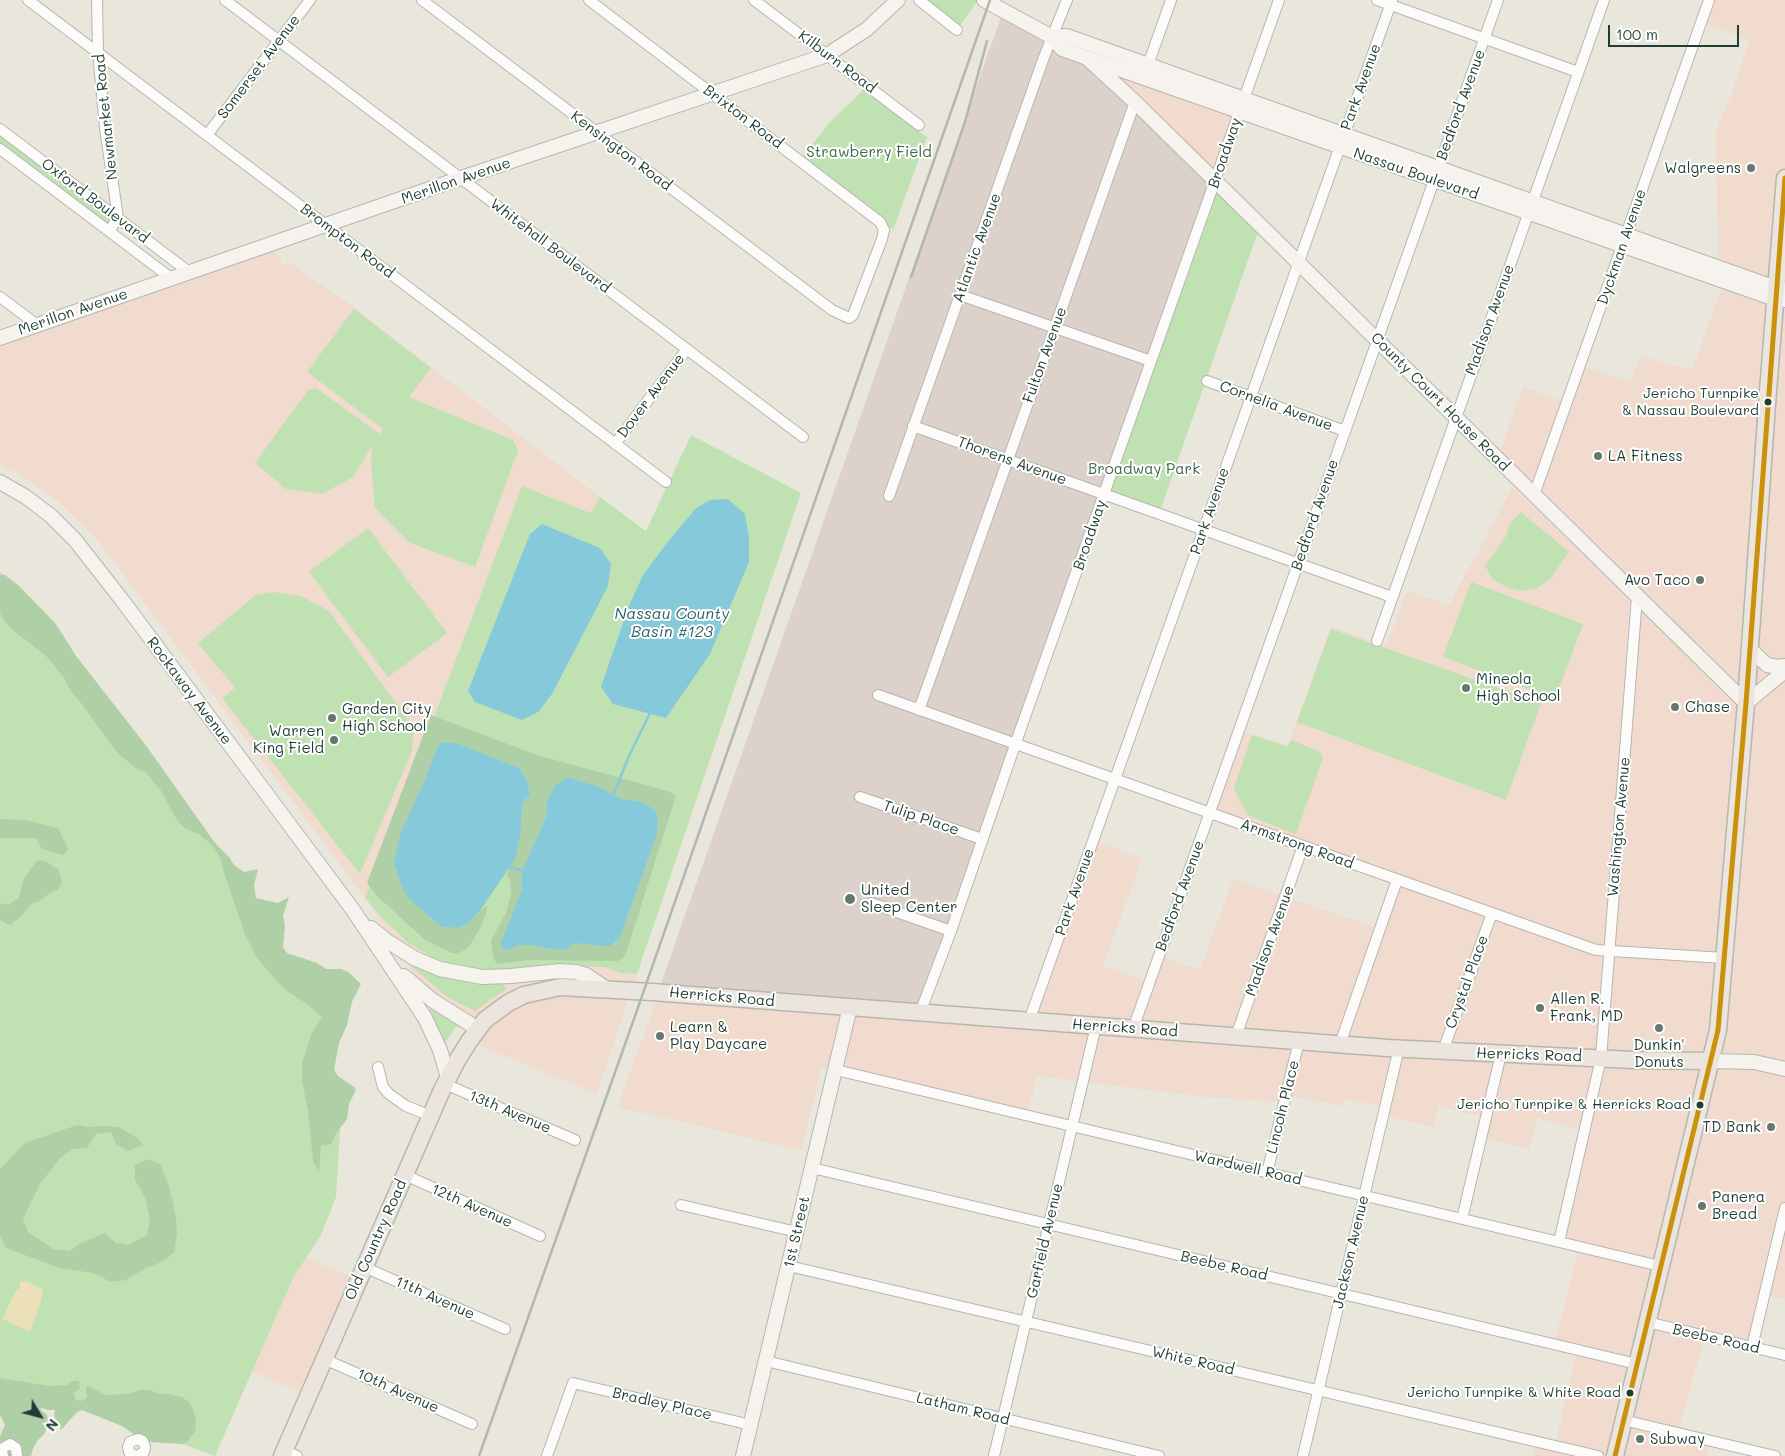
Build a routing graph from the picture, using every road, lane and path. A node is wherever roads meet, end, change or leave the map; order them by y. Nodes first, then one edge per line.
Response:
1 (28, 0) edge
2 (98, 0) edge
3 (225, 0) edge
4 (310, 0) edge
5 (422, 0) edge
6 (589, 0) edge
7 (754, 0) edge
8 (898, 0) edge
9 (919, 0) edge
10 (984, 0) edge
11 (1067, 0) edge
12 (1171, 0) edge
13 (1279, 0) edge
14 (1377, 0) edge
15 (1498, 0) edge
16 (1604, 0) edge
17 (1709, 0) edge
18 (1391, 2) edge
19 (957, 30) dead end
20 (1052, 37) junction
21 (1484, 38) junction
22 (279, 41) junction
23 (98, 52) junction
24 (827, 55) junction
25 (1086, 58) junction
26 (1145, 71) junction
27 (1578, 72) junction
28 (712, 93) junction
29 (1135, 102) junction
30 (1242, 105) junction
31 (919, 125) dead end
32 (0, 129) edge
33 (597, 132) junction
34 (207, 135) junction
35 (16, 141) junction
36 (1342, 141) junction
37 (3, 151) edge
38 (1436, 174) junction
39 (461, 178) junction
40 (1785, 178) edge
41 (1215, 182) junction
42 (1530, 207) junction
43 (118, 218) junction
44 (326, 225) junction
45 (109, 231) junction
46 (1624, 240) junction
47 (1298, 263) junction
48 (189, 272) junction
49 (171, 278) junction
50 (1780, 294) edge
51 (960, 295) junction
52 (0, 297) edge
53 (820, 301) joint
54 (36, 324) junction
55 (1054, 327) junction
56 (0, 338) edge
57 (1377, 340) junction
58 (687, 349) junction
59 (1151, 361) junction
60 (1207, 381) dead end
61 (1251, 397) junction
62 (1456, 418) junction
63 (913, 426) junction
64 (1345, 431) junction
65 (803, 437) dead end
66 (615, 444) junction
67 (1008, 460) junction
68 (2, 482) edge
69 (666, 482) dead end
70 (1104, 494) junction
71 (1534, 495) junction
72 (889, 496) dead end
73 (1204, 530) junction
74 (1298, 563) junction
75 (1392, 597) junction
76 (1637, 597) junction
77 (1377, 641) dead end
78 (1750, 649) junction
79 (1785, 666) edge
80 (1785, 671) edge
81 (878, 695) dead end
82 (1746, 703) junction
83 (919, 710) junction
84 (1015, 745) junction
85 (1115, 780) junction
86 (860, 797) dead end
87 (1210, 813) junction
88 (982, 839) junction
89 (1303, 846) junction
90 (1397, 880) junction
91 (871, 903) dead end
92 (1492, 913) junction
93 (359, 919) junction
94 (951, 931) junction
95 (1609, 951) junction
96 (384, 956) junction
97 (1724, 958) junction
98 (607, 989) junction
99 (850, 1007) junction
100 (920, 1013) junction
101 (1029, 1021) junction
102 (1096, 1026) junction
103 (478, 1029) junction
104 (1133, 1029) junction
105 (1236, 1036) junction
106 (1299, 1041) junction
107 (1340, 1044) junction
108 (1399, 1048) junction
109 (1443, 1051) junction
110 (1501, 1054) junction
111 (1601, 1058) junction
112 (1711, 1061) junction
113 (378, 1067) dead end
114 (1785, 1069) edge
115 (836, 1070) junction
116 (446, 1081) junction
117 (430, 1116) junction
118 (1072, 1127) junction
119 (574, 1140) dead end
120 (812, 1168) junction
121 (1267, 1173) junction
122 (405, 1175) junction
123 (1364, 1196) junction
124 (681, 1205) dead end
125 (1785, 1208) edge
126 (1462, 1219) junction
127 (1049, 1224) junction
128 (797, 1232) junction
129 (540, 1236) dead end
130 (1559, 1242) junction
131 (789, 1266) junction
132 (1660, 1266) junction
133 (364, 1267) junction
134 (1341, 1294) junction
135 (1026, 1322) junction
136 (1647, 1322) junction
137 (505, 1329) dead end
138 (1752, 1347) junction
139 (1785, 1355) edge
140 (324, 1359) junction
141 (766, 1361) junction
142 (1637, 1364) junction
143 (1318, 1391) junction
144 (1003, 1418) junction
145 (1623, 1420) junction
146 (472, 1424) dead end
147 (751, 1425) junction
148 (288, 1454) edge
149 (3, 1456) edge
150 (17, 1456) edge
151 (546, 1456) edge
152 (743, 1456) edge
153 (994, 1456) edge
154 (1159, 1456) edge
155 (1303, 1456) edge
156 (1598, 1456) edge
157 (1615, 1456) edge
158 (1775, 1456) edge

1 - 23 street, Brompton Road
2 - 23 street, Newmarket Road
3 - 22 street, Whitehall Boulevard
4 - 22 street, Somerset Avenue
5 - 33 street, Kensington Road
6 - 28 street, Brixton Road
7 - 24 street, Kilburn Road
8 - 24 main road, Merillon Avenue
9 - 19 street
10 - 20 main road, Nassau Boulevard
11 - 20 street, Atlantic Avenue
12 - 26 street, Fulton Avenue
13 - 30 street, Broadway
14 - 18 street
15 - 21 street, Bedford Avenue
16 - 27 street, Madison Avenue
17 - 46 street, Dyckman Avenue
18 - 21 street
18 - 36 street, Park Avenue
20 - 25 main road, Nassau Boulevard
20 - 26 main road, Nassau Boulevard
20 - 51 street, Atlantic Avenue
21 - 27 street
21 - 38 street, Bedford Avenue
22 - 34 street, Somerset Avenue
22 - 39 street, Whitehall Boulevard
23 - 34 street, Brompton Road
23 - 43 street, Newmarket Road
24 - 28 main road, Merillon Avenue
24 - 31 street, Kilburn Road
25 - 26 main road, Nassau Boulevard
25 - 29 main road, County Court House Road
26 - 29 main road, Fulton Avenue
26 - 30 main road, Nassau Boulevard
27 - 42 street, Madison Avenue
28 - 33 main road, Merillon Avenue
28 - 53 street, Brixton Road
29 - 41 main road, County Court House Road
29 - 55 street, Fulton Avenue
30 - 36 main road, Nassau Boulevard
30 - 41 street, Broadway
32 - 35 street, Oxford Boulevard
33 - 39 main road, Merillon Avenue
33 - 53 street, Kensington Road
34 - 44 street, Brompton Road
35 - 37 street
35 - 43 street, Oxford Boulevard
36 - 38 main road, Nassau Boulevard
36 - 47 street, Park Avenue
37 - 45 street, Oxford Boulevard
38 - 42 main road, Nassau Boulevard
38 - 57 street, Bedford Avenue
39 - 44 main road, Merillon Avenue
39 - 58 street, Whitehall Boulevard
40 - 50 main road
41 - 47 main road, County Court House Road
41 - 59 street, Broadway
42 - 46 main road, Nassau Boulevard
42 - 62 street, Madison Avenue
43 - 45 street
43 - 48 street, Oxford Boulevard
44 - 48 main road, Merillon Avenue
44 - 66 street, Brompton Road
45 - 49 street, Oxford Boulevard
46 - 50 main road, Nassau Boulevard
46 - 71 street, Dyckman Avenue
47 - 57 main road, County Court House Road
47 - 61 street, Park Avenue
48 - 49 main road, Merillon Avenue
49 - 54 main road, Merillon Avenue
50 - 78 main road
51 - 55 street
51 - 63 street, Atlantic Avenue
52 - 54 street
54 - 56 main road, Merillon Avenue
55 - 59 street
55 - 67 street, Fulton Avenue
57 - 62 main road, County Court House Road
57 - 64 street, Bedford Avenue
58 - 65 street, Whitehall Boulevard
58 - 66 street, Dover Avenue
59 - 70 street, Broadway
60 - 61 street, Cornelia Avenue
61 - 64 street, Cornelia Avenue
61 - 73 street, Park Avenue
62 - 71 main road, County Court House Road
62 - 75 street, Madison Avenue
63 - 67 street, Thorens Avenue
63 - 72 street, Atlantic Avenue
64 - 74 street, Bedford Avenue
66 - 69 street, Brompton Road
67 - 70 street, Thorens Avenue
67 - 83 street, Fulton Avenue
68 - 93 main road, Rockaway Avenue
70 - 73 street, Thorens Avenue
70 - 84 street, Broadway
71 - 76 main road, County Court House Road
73 - 74 street, Thorens Avenue
73 - 85 street, Park Avenue
74 - 75 street, Thorens Avenue
74 - 87 street, Bedford Avenue
75 - 77 street, Madison Avenue
76 - 82 main road, County Court House Road
76 - 95 street, Washington Avenue
78 - 79 main road
78 - 82 main road
80 - 82 main road
81 - 83 street, Armstrong Road
82 - 97 main road
83 - 84 street, Armstrong Road
84 - 85 street, Armstrong Road
84 - 88 street, Broadway
85 - 87 street, Armstrong Road
85 - 101 street, Park Avenue
86 - 88 street, Tulip Place
87 - 89 street, Armstrong Road
87 - 104 street, Bedford Avenue
88 - 94 street, Broadway
89 - 90 street, Armstrong Road
89 - 105 street, Madison Avenue
90 - 92 street, Armstrong Road
90 - 107 street
91 - 94 street
92 - 95 street, Armstrong Road
92 - 109 street, Crystal Place
93 - 96 main road, Rockaway Avenue
93 - 98 main road, Rockaway Avenue
94 - 100 street, Broadway
95 - 97 street, Armstrong Road
95 - 111 street, Washington Avenue
96 - 103 main road, Rockaway Avenue
96 - 116 main road, Rockaway Avenue
97 - 112 main road
98 - 99 main road, Herricks Road
98 - 103 main road, Herricks Road
99 - 100 main road, Herricks Road
99 - 115 main road, 1st Street
100 - 101 main road, Herricks Road
101 - 102 main road, Herricks Road
102 - 104 main road, Herricks Road
102 - 118 street, Garfield Avenue
103 - 116 main road, Old Country Road
104 - 105 main road, Herricks Road
105 - 106 main road, Herricks Road
106 - 107 main road, Herricks Road
106 - 121 street, Lincoln Place
107 - 108 main road, Herricks Road
108 - 109 main road, Herricks Road
108 - 123 street, Jackson Avenue
109 - 110 main road, Herricks Road
110 - 111 main road, Herricks Road
110 - 126 street
111 - 112 main road, Herricks Road
111 - 130 street, Washington Avenue
112 - 114 main road, Herricks Road
112 - 132 main road
113 - 117 street
115 - 118 street, Wardwell Road
115 - 120 main road, 1st Street
116 - 117 main road, Old Country Road
116 - 119 street, 13th Avenue
117 - 122 main road, Old Country Road
118 - 121 street, Wardwell Road
118 - 127 street, Garfield Avenue
120 - 127 street, Beebe Road
120 - 128 main road, 1st Street
121 - 123 street, Wardwell Road
122 - 129 street, 12th Avenue
122 - 133 main road, Old Country Road
123 - 126 street, Wardwell Road
123 - 134 street, Jackson Avenue
124 - 128 street
125 - 138 street
126 - 130 street, Wardwell Road
127 - 134 street, Beebe Road
127 - 135 street, Garfield Avenue
128 - 131 main road, 1st Street
130 - 132 street, Wardwell Road
131 - 135 street, White Road
131 - 141 main road, 1st Street
132 - 136 main road
133 - 137 street, 11th Avenue
133 - 140 main road, Old Country Road
134 - 142 street, Beebe Road
134 - 143 street, Jackson Avenue
135 - 143 street, White Road
135 - 144 street, Garfield Avenue
136 - 138 street, Beebe Road
136 - 142 main road
138 - 139 street, Beebe Road
140 - 146 street, 10th Avenue
140 - 148 main road, Old Country Road
141 - 144 street, Latham Road
141 - 147 main road, 1st Street
142 - 145 main road
143 - 155 street, Jackson Avenue
143 - 156 street, White Road
144 - 153 street, Garfield Avenue
144 - 154 street, Latham Road
145 - 157 main road
145 - 158 street
147 - 151 street, Bradley Place
147 - 152 main road, 1st Street
149 - 150 street

